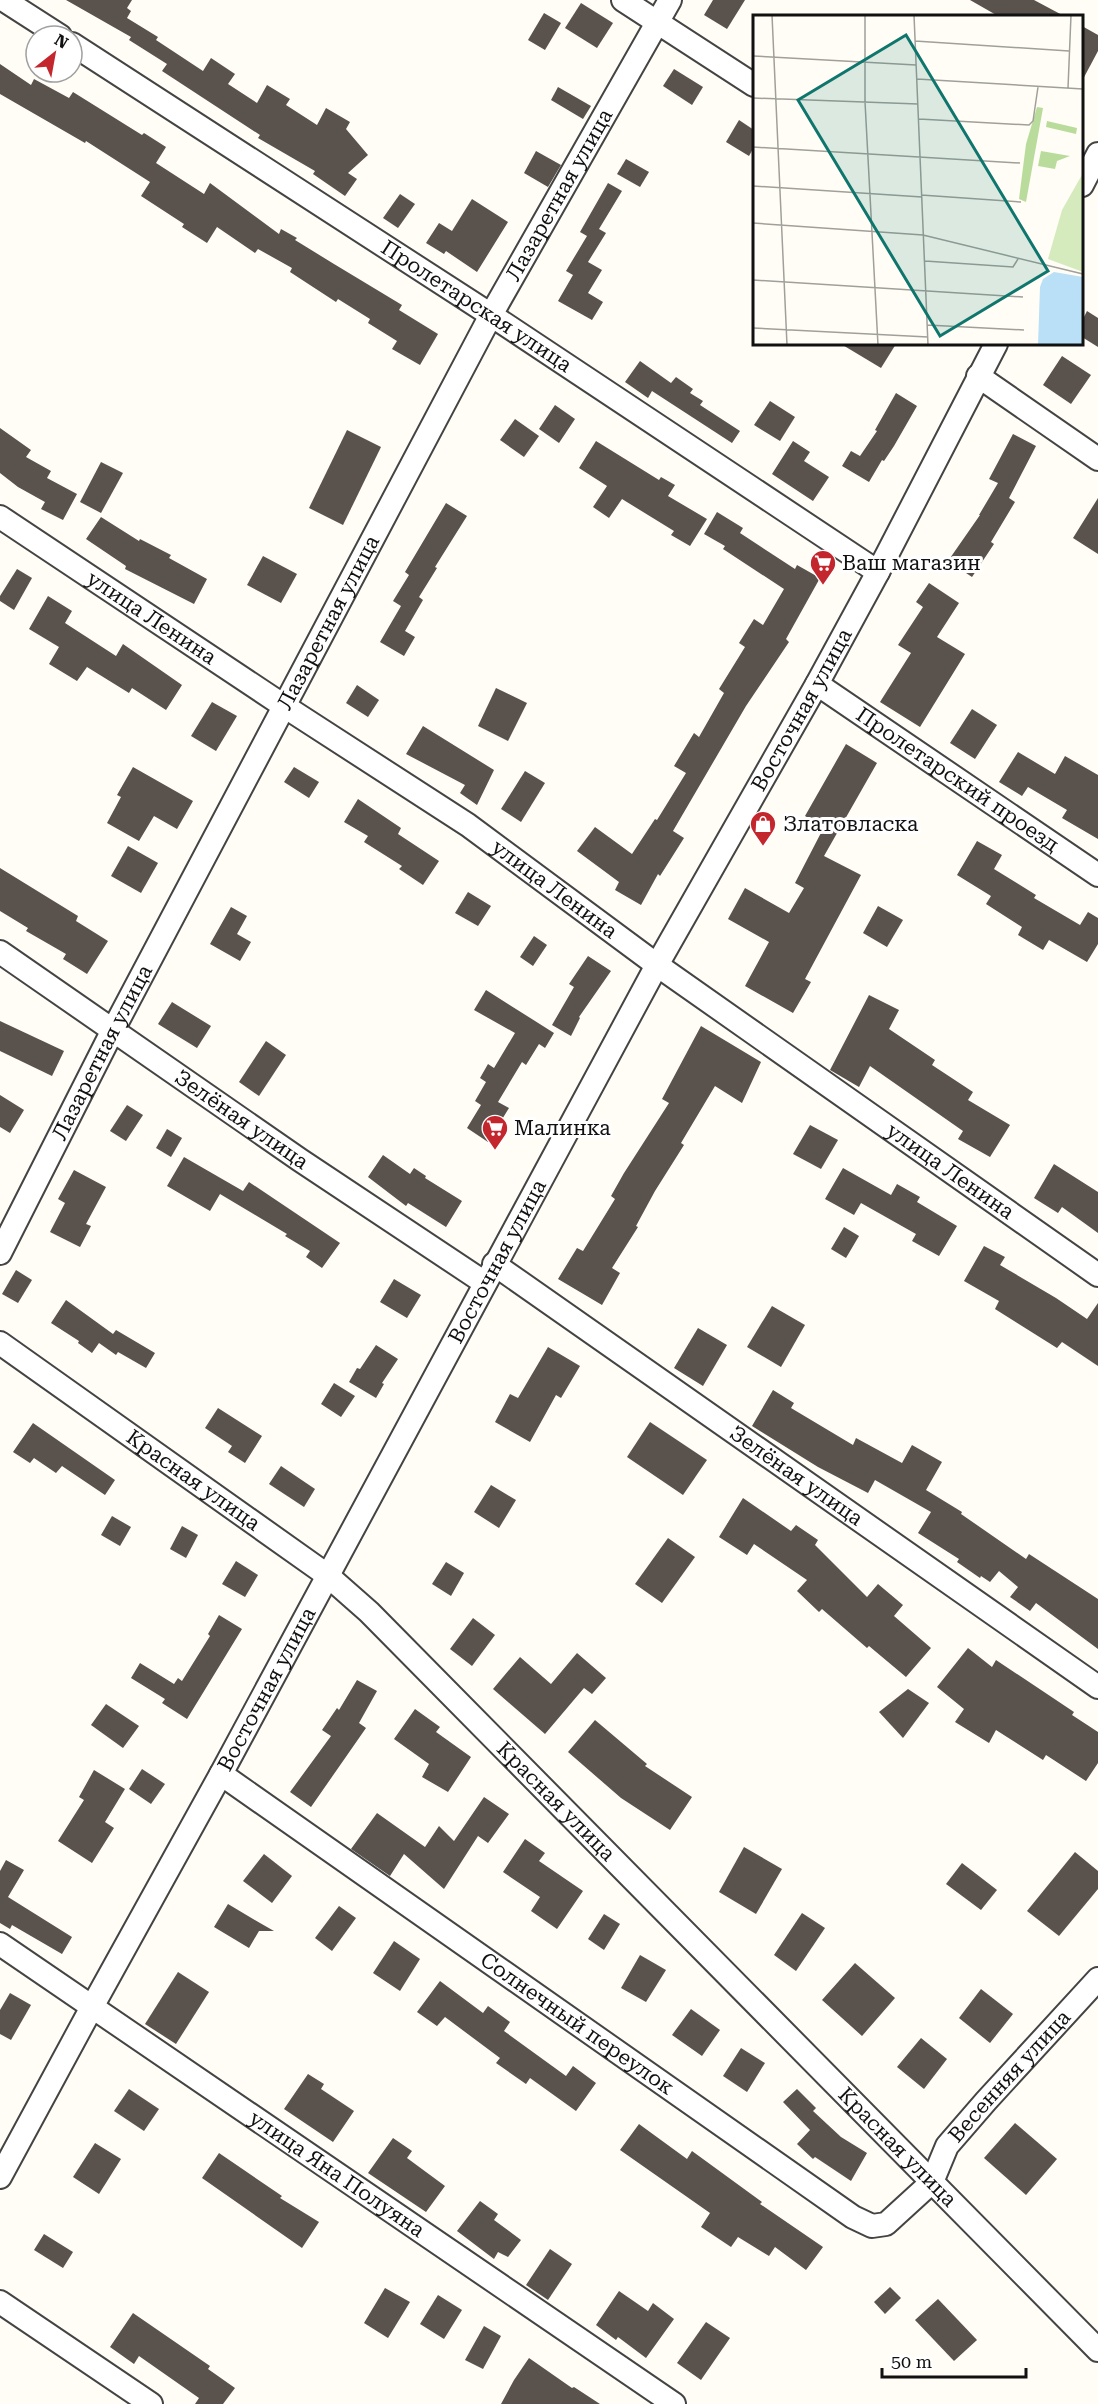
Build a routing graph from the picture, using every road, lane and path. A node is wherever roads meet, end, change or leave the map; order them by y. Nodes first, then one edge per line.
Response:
1 (4, 0) edge
2 (623, 0) edge
3 (670, 0) edge
4 (656, 23) junction
5 (41, 24) edge
6 (84, 52) edge
7 (753, 84) edge
8 (1098, 154) edge
9 (1083, 182) edge
10 (491, 315) junction
11 (995, 345) edge
12 (978, 376) junction
13 (1098, 459) edge
14 (0, 517) edge
15 (878, 572) junction
16 (817, 684) junction
17 (284, 706) junction
18 (1098, 875) edge
19 (0, 951) edge
20 (657, 965) junction
21 (113, 1030) junction
22 (0, 1253) edge
23 (490, 1274) junction
24 (1098, 1275) edge
25 (0, 1343) edge
26 (327, 1575) junction
27 (1098, 1687) edge
28 (221, 1774) junction
29 (0, 1944) edge
30 (1098, 1979) edge
31 (92, 2007) junction
32 (0, 2177) edge
33 (932, 2182) junction
34 (0, 2302) edge
35 (1098, 2350) edge
36 (151, 2404) edge
37 (674, 2404) edge

1 - 5 street
2 - 4 street
3 - 4 street, Лазаретная улица
4 - 7 street
4 - 10 street, Лазаретная улица
6 - 10 street, Пролетарская улица
8 - 9 street
10 - 15 street, Пролетарская улица
10 - 17 street, Лазаретная улица
11 - 12 street, Восточная улица
12 - 13 street
12 - 15 street, Восточная улица
14 - 17 street, улица Ленина
15 - 16 street, Восточная улица
16 - 18 street, Пролетарский проезд
16 - 20 street, Восточная улица
17 - 20 street, улица Ленина
17 - 21 street, Лазаретная улица
19 - 21 street, Зелёная улица
20 - 23 street, Восточная улица
20 - 24 street, улица Ленина
21 - 22 street, Лазаретная улица
21 - 23 street, Зелёная улица
23 - 26 street, Восточная улица
23 - 27 street, Зелёная улица
25 - 26 street, Красная улица
26 - 28 street, Восточная улица
26 - 33 street, Красная улица
28 - 31 street, Восточная улица
28 - 33 street, Солнечный переулок
29 - 31 street, улица Яна Полуяна
30 - 33 street, Весенняя улица
31 - 32 street, Восточная улица
31 - 37 street, улица Яна Полуяна
33 - 35 street, Красная улица
34 - 36 street

